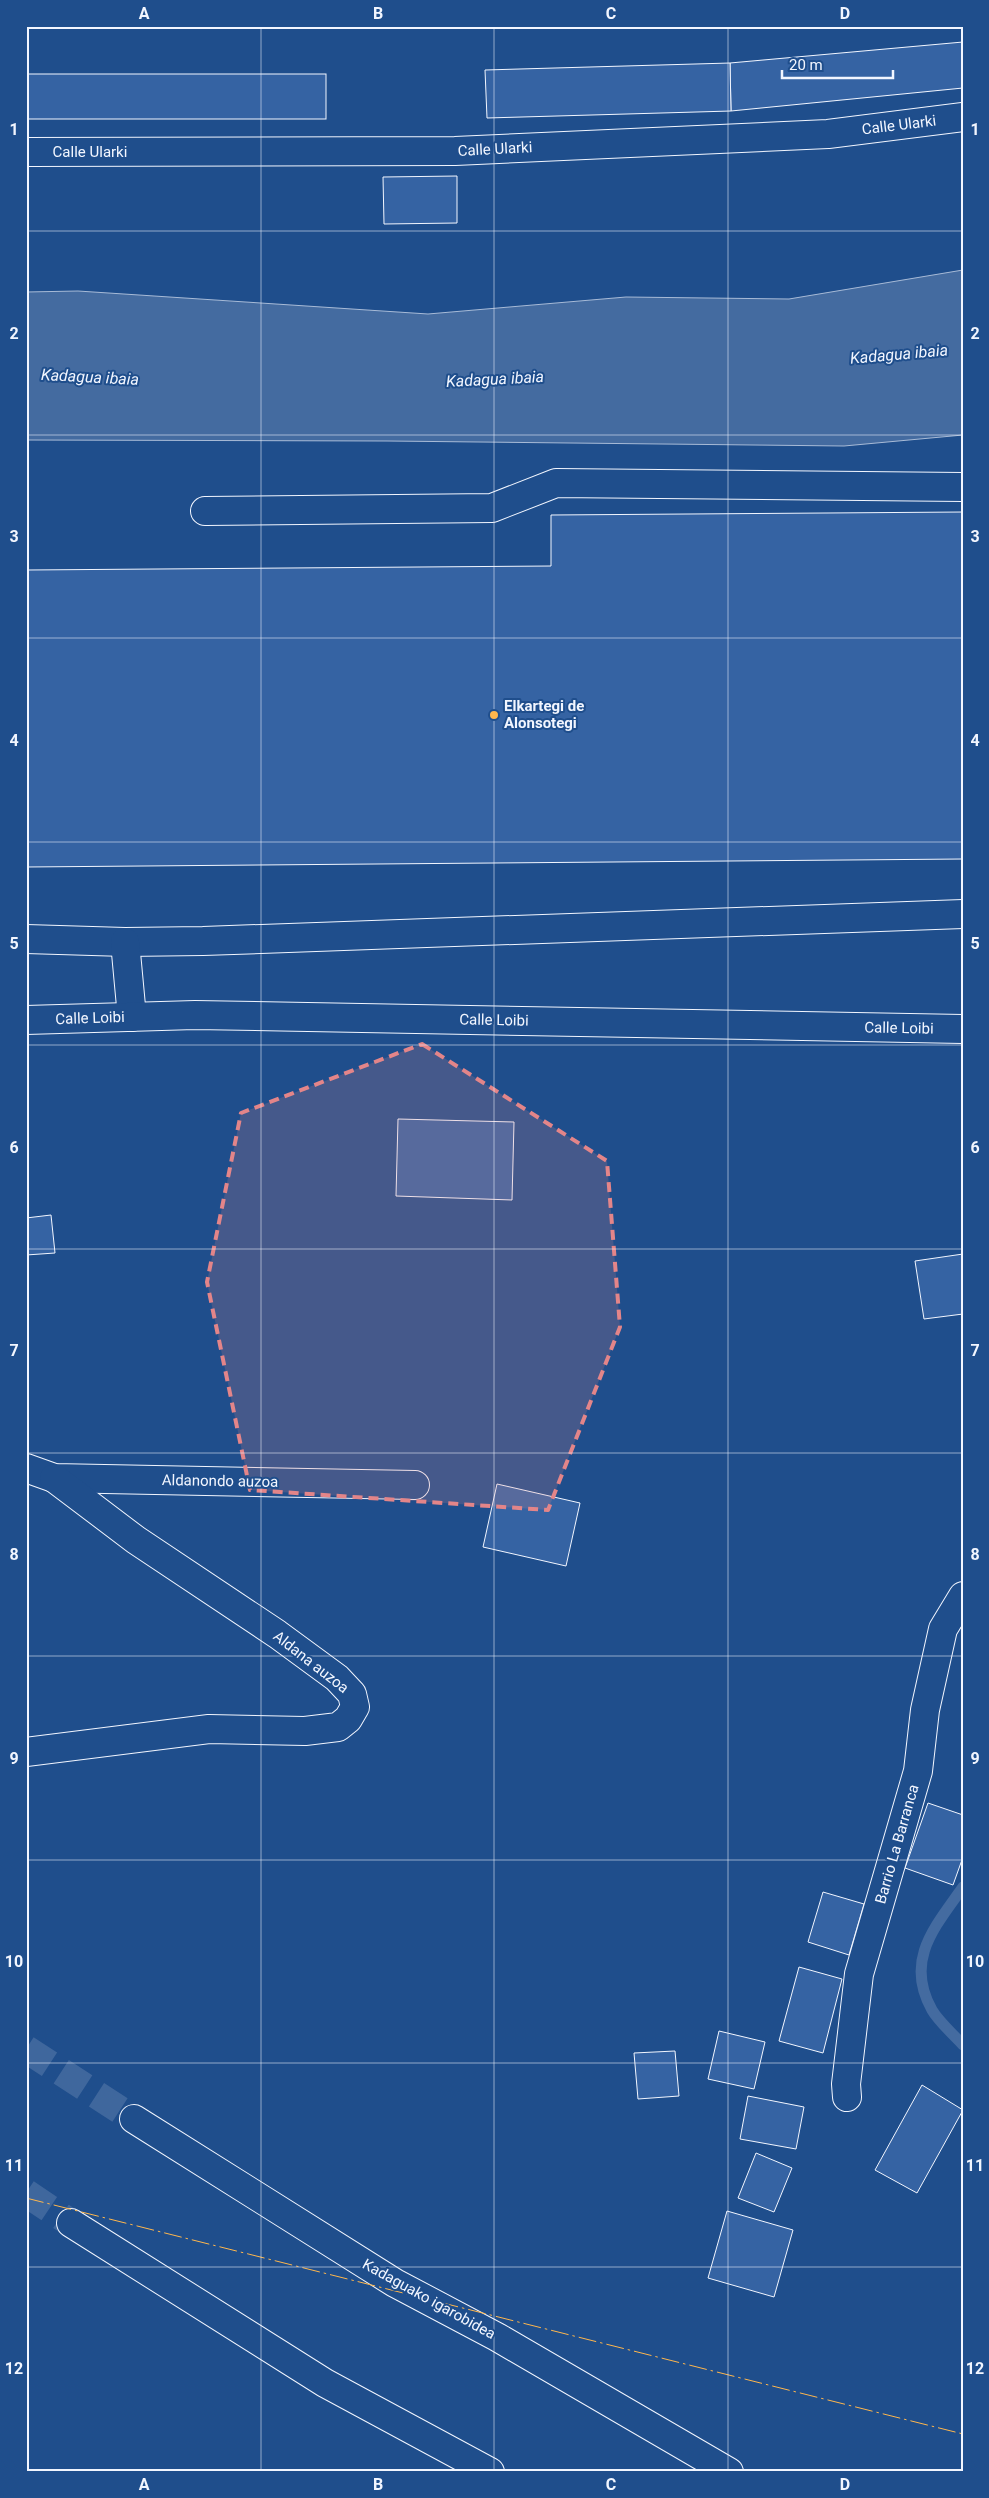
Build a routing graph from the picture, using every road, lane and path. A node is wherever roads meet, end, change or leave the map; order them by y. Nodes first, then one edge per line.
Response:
1 (963, 117) edge
2 (26, 152) edge
3 (963, 487) edge
4 (205, 511) dead end
5 (963, 914) edge
6 (26, 939) edge
7 (125, 942) junction
8 (132, 1017) junction
9 (26, 1020) edge
10 (963, 1029) edge
11 (26, 1468) edge
12 (54, 1478) junction
13 (415, 1485) dead end
14 (963, 1596) edge
15 (26, 1752) edge
16 (847, 2097) dead end
17 (134, 2119) tunnel mouth
18 (71, 2222) tunnel mouth
19 (490, 2472) edge
20 (729, 2472) edge

1 - 2 main road, Calle Ularki
3 - 4 main road
5 - 7 main road
6 - 7 main road
7 - 8 main road
8 - 9 main road, Calle Loibi
8 - 10 main road, Calle Loibi
11 - 12 main road, Aldanondo auzoa
12 - 13 main road, Aldanondo auzoa
12 - 15 main road, Aldana auzoa
14 - 16 main road, Barrio La Barranca
17 - 20 main road, Kadaguako igarobidea
18 - 19 main road

